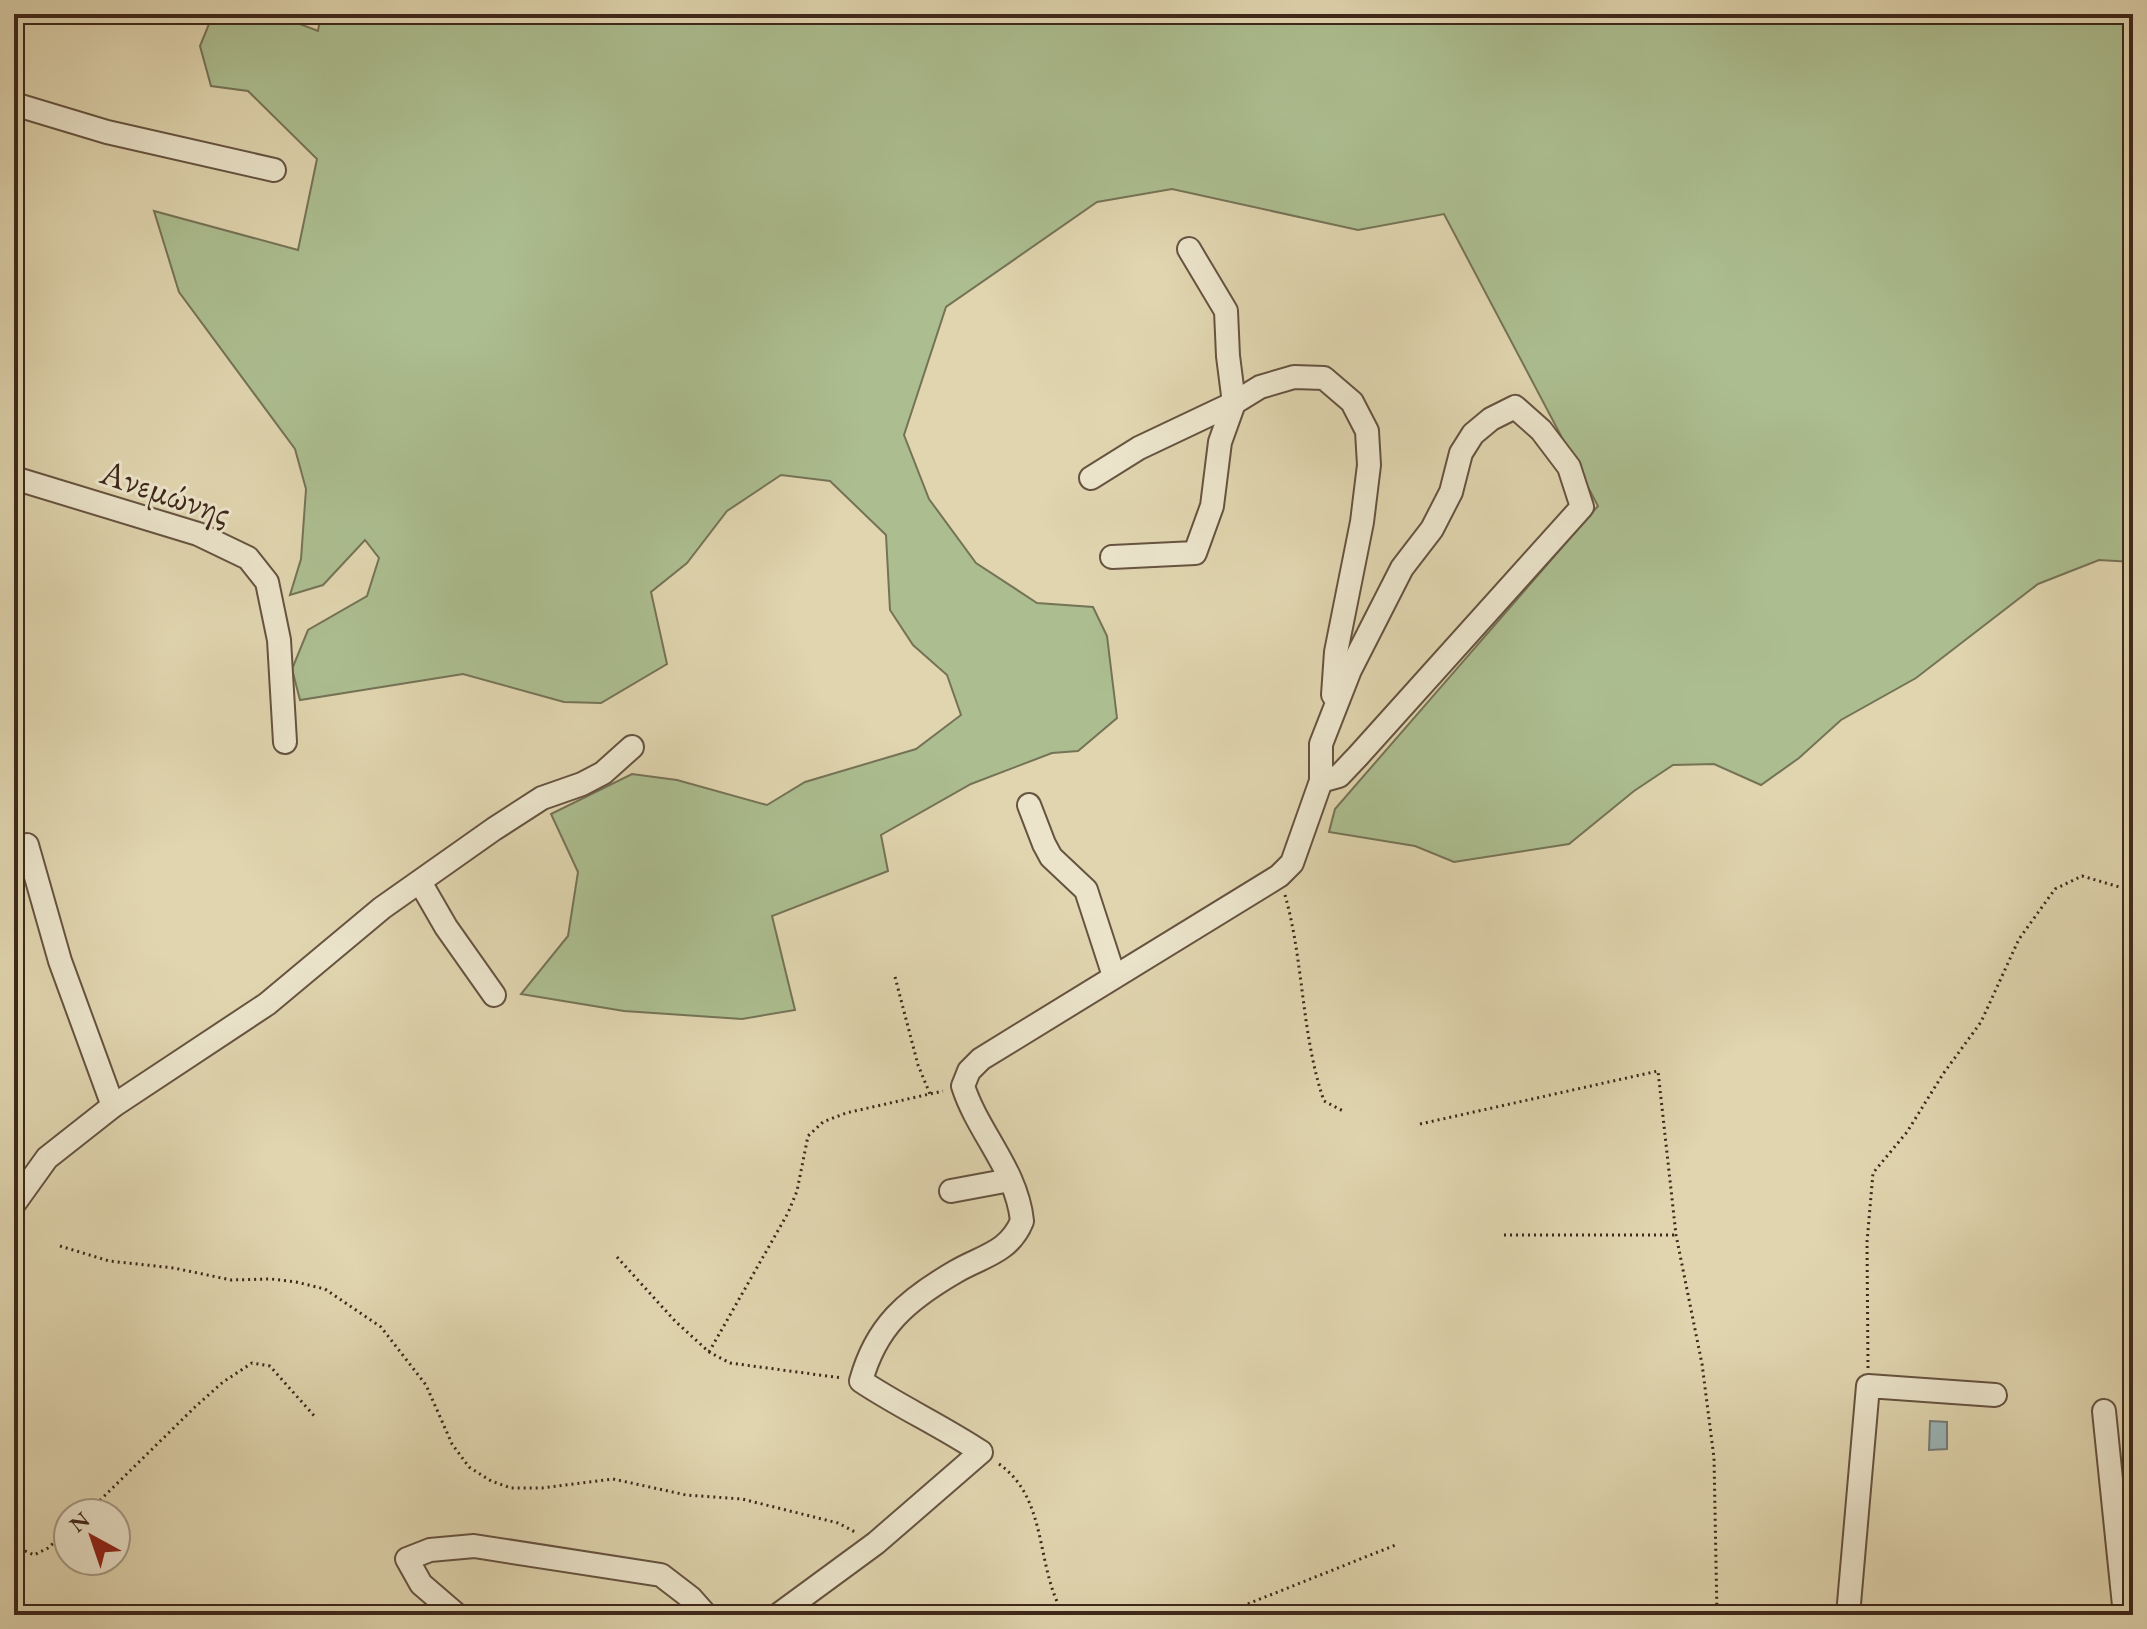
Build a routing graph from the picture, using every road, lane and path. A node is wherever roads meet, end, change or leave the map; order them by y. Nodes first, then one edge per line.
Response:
1 (14, 104) edge
2 (274, 170) dead end
3 (1189, 249) dead end
4 (1234, 403) junction
5 (14, 478) edge
6 (1091, 478) dead end
7 (1112, 557) dead end
8 (1332, 712) junction
9 (285, 742) dead end
10 (632, 747) dead end
11 (1321, 781) junction
12 (1029, 805) dead end
13 (27, 845) dead end
14 (1279, 876) junction
15 (420, 882) junction
16 (2133, 891) edge
17 (1114, 976) junction
18 (895, 977) dead end
19 (494, 995) dead end
20 (963, 1086) junction
21 (930, 1094) junction
22 (113, 1106) junction
23 (1345, 1112) dead end
24 (1420, 1124) dead end
25 (1010, 1180) junction
26 (951, 1191) dead end
27 (14, 1204) edge
28 (1504, 1235) dead end
29 (1676, 1235) junction
30 (60, 1246) dead end
31 (617, 1257) dead end
32 (709, 1352) junction
33 (861, 1381) junction
34 (1868, 1386) junction
35 (1995, 1395) dead end
36 (2104, 1411) dead end
37 (316, 1418) dead end
38 (981, 1452) junction
39 (103, 1497) edge
40 (876, 1543) junction
41 (52, 1544) edge
42 (1398, 1544) dead end
43 (14, 1546) edge
44 (457, 1615) edge
45 (706, 1615) edge
46 (778, 1615) edge
47 (1064, 1615) edge
48 (1220, 1615) edge
49 (1717, 1615) edge
50 (1848, 1615) edge
51 (2125, 1615) edge

1 - 2 street
3 - 4 street
4 - 6 street
4 - 7 street
4 - 8 street
5 - 9 street, Ανεμώνης
8 - 11 street
8 - 11 street
10 - 15 street
11 - 14 street
12 - 17 street
13 - 22 street
14 - 17 street
14 - 23 path
15 - 19 street
15 - 22 street
16 - 34 path
17 - 20 street
18 - 21 path
20 - 21 path
20 - 25 street
21 - 32 path
22 - 27 street
24 - 29 path
25 - 26 street
25 - 33 street
28 - 29 path
29 - 49 path
30 - 40 path
31 - 32 path
32 - 33 path
33 - 38 street
34 - 35 street
34 - 50 street
36 - 51 street
37 - 39 path
38 - 40 street
38 - 47 path
40 - 46 street
41 - 43 path
42 - 48 path
44 - 45 street

